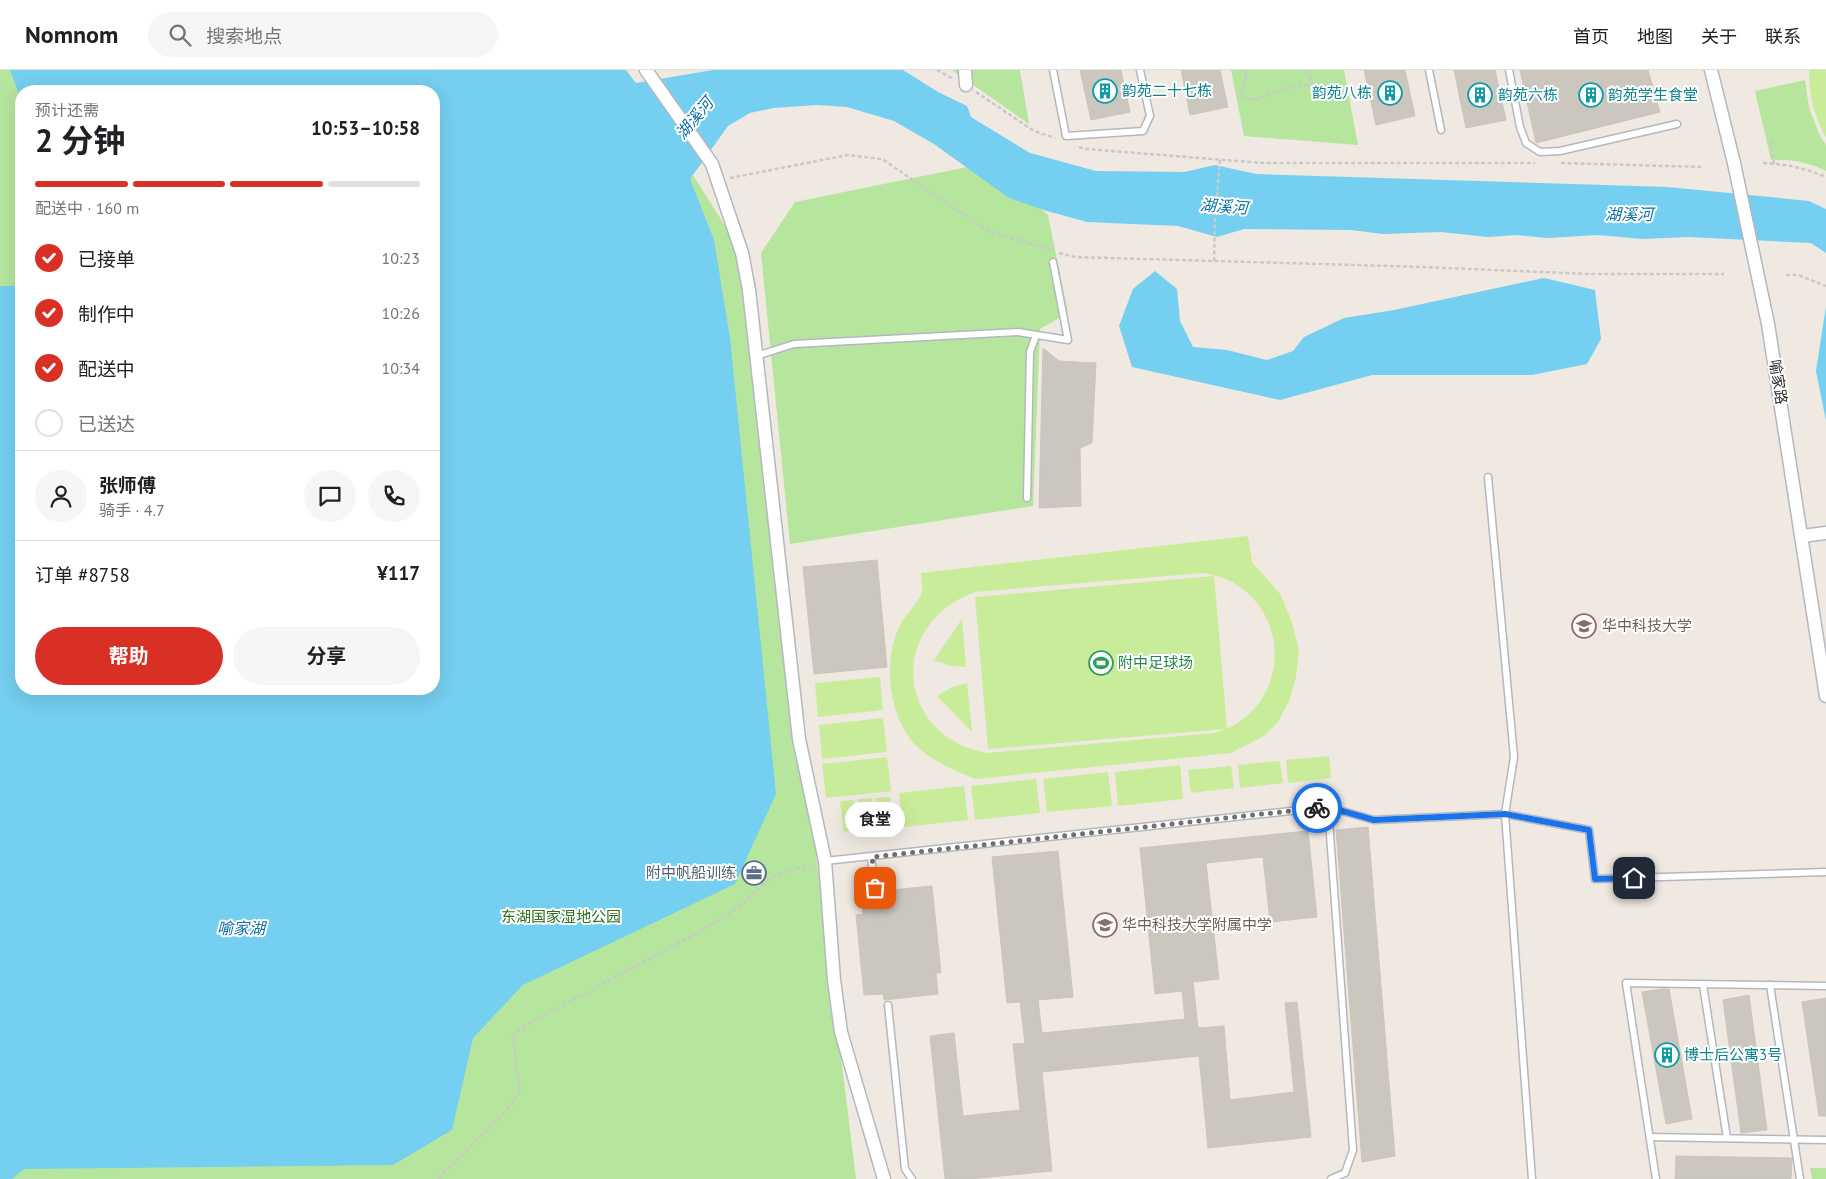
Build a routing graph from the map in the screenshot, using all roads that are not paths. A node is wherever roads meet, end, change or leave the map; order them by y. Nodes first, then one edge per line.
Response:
1 (646, 70) edge
2 (965, 70) edge
3 (1054, 70) edge
4 (1140, 70) edge
5 (1429, 70) edge
6 (1509, 70) edge
7 (1712, 70) edge
8 (966, 85) road end
9 (1677, 124) dead end
10 (1441, 130) dead end
11 (1053, 262) dead end
12 (1036, 335) junction
13 (756, 356) junction
14 (1488, 477) dead end
15 (1027, 498) dead end
16 (1826, 533) edge
17 (1802, 536) junction
18 (1826, 696) edge
19 (1328, 807) junction
20 (1505, 814) junction
21 (872, 857) junction
22 (825, 861) junction
23 (1826, 872) edge
24 (875, 888) dead end
25 (1703, 985) junction
26 (1770, 985) junction
27 (1826, 986) edge
28 (888, 1005) dead end
29 (1650, 1137) junction
30 (1728, 1138) junction
31 (1794, 1139) junction
32 (1826, 1140) edge
33 (884, 1179) edge
34 (912, 1179) edge
35 (1330, 1179) edge
36 (1532, 1179) edge
37 (1656, 1179) edge
38 (1800, 1179) edge

1 - 13 street
2 - 8 street
3 - 4 lane
5 - 10 lane
6 - 9 lane
7 - 17 street, 喻家路
11 - 12 lane
12 - 13 lane
12 - 15 lane
13 - 22 street
14 - 20 lane
16 - 17 street
17 - 18 street, 喻家路
19 - 20 lane
19 - 21 lane
19 - 35 lane
20 - 23 lane
20 - 36 lane
21 - 22 lane
21 - 24 lane
22 - 33 street
25 - 26 lane
25 - 29 lane
25 - 30 lane
26 - 27 lane
26 - 31 lane
28 - 34 lane
29 - 30 lane
29 - 37 lane
30 - 31 lane
31 - 32 lane
31 - 38 lane

